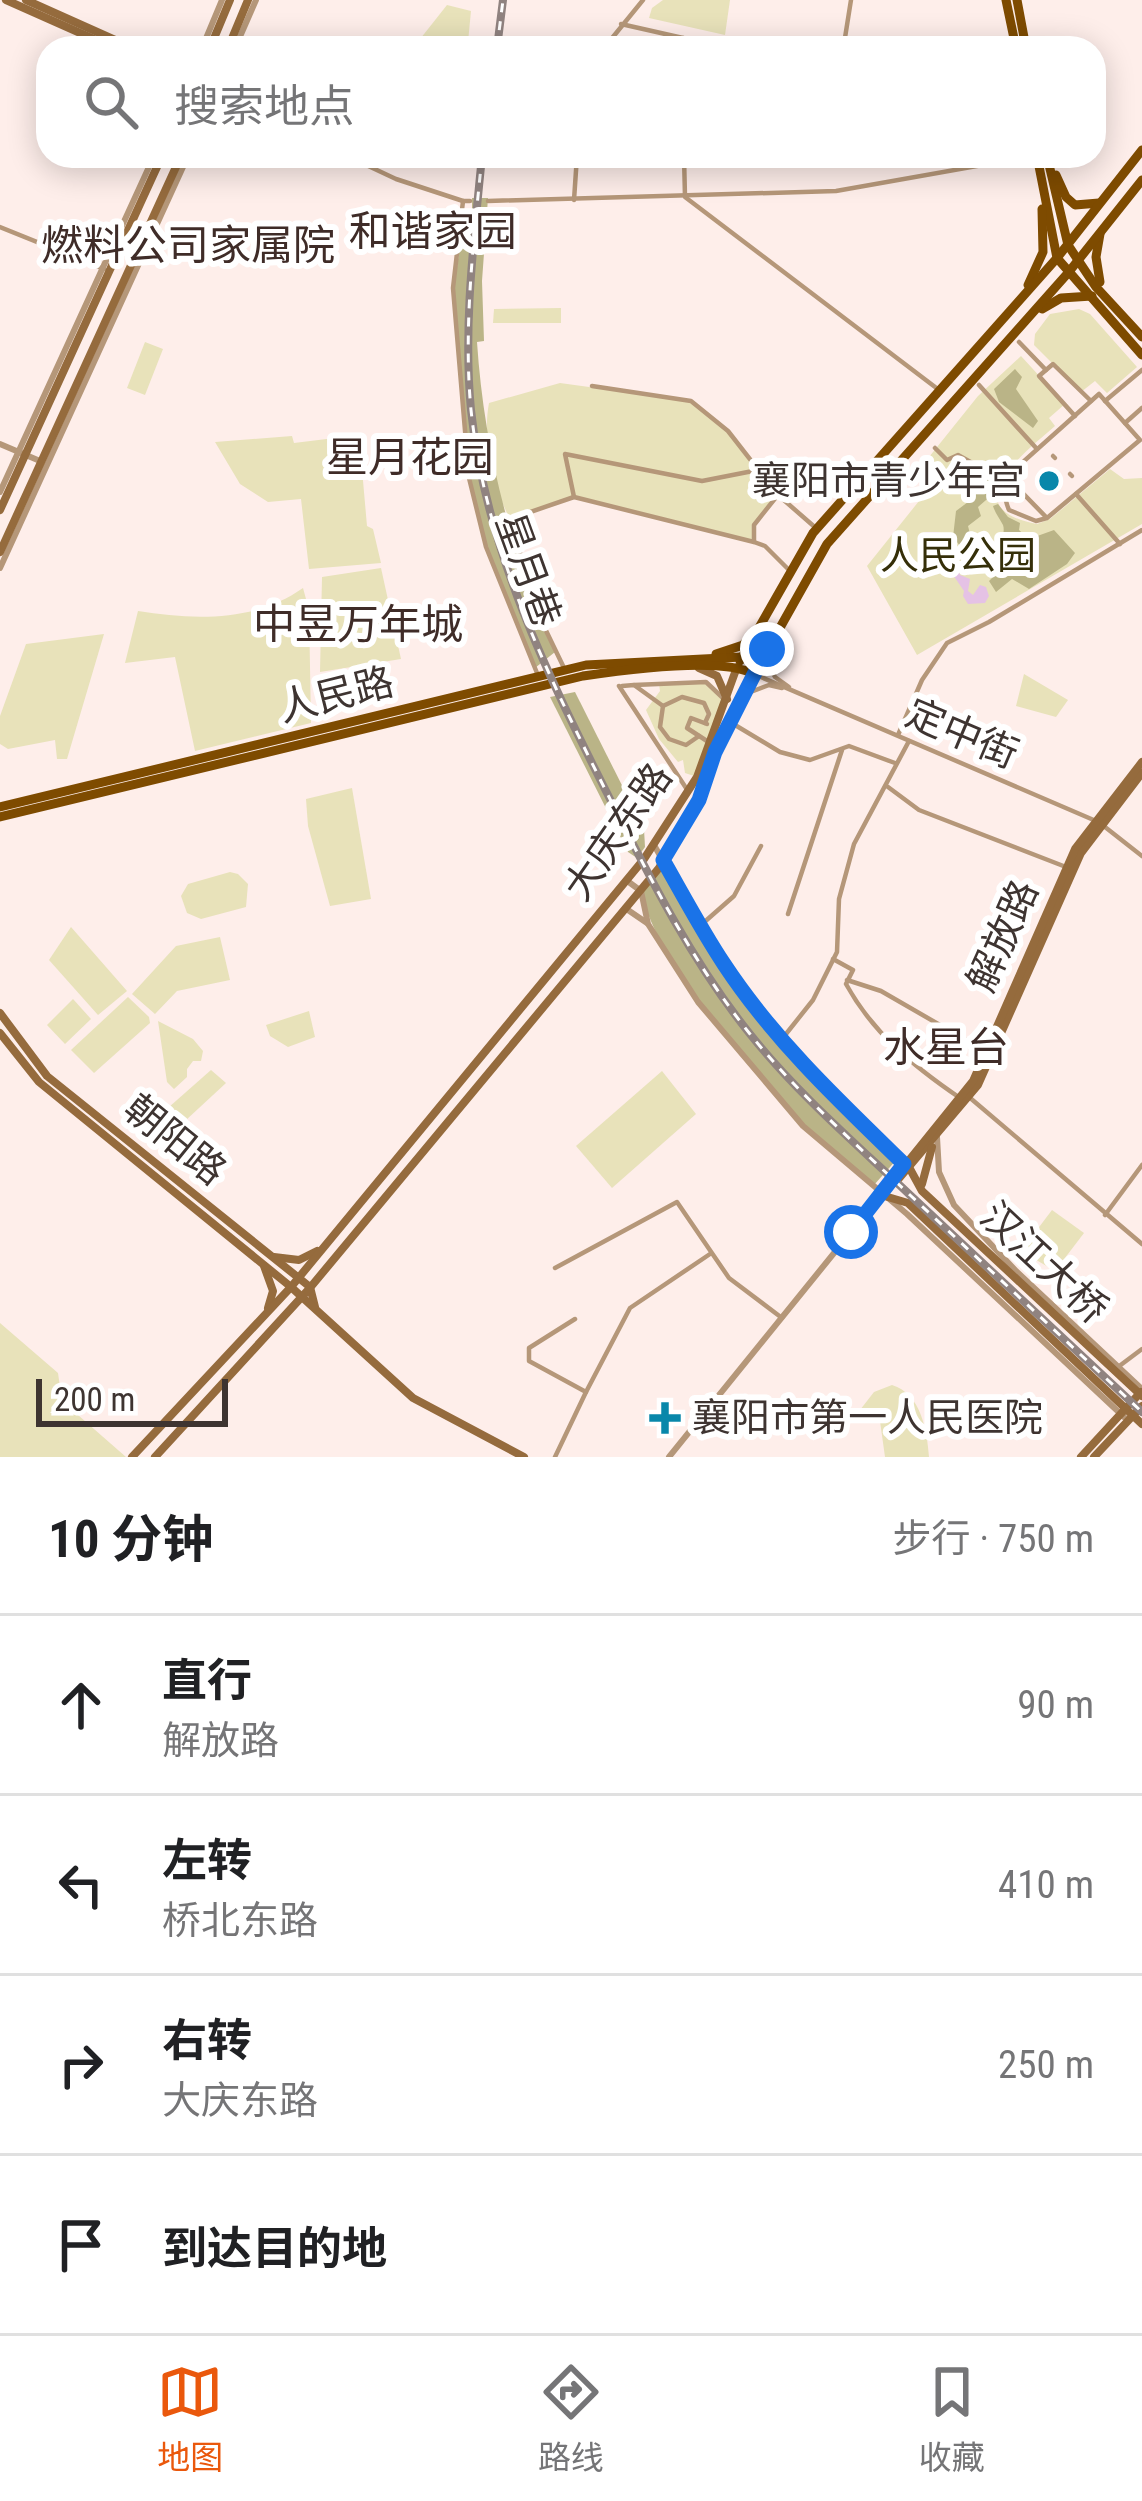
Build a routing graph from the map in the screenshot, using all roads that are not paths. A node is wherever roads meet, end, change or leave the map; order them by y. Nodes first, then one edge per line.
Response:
1 (6, 0) edge
2 (26, 0) edge
3 (226, 0) edge
4 (252, 0) edge
5 (644, 0) edge
6 (851, 0) edge
7 (1006, 0) edge
8 (1017, 0) edge
9 (621, 24) junction
10 (87, 36) edge
11 (107, 36) edge
12 (211, 36) edge
13 (237, 36) edge
14 (612, 36) edge
15 (674, 36) edge
16 (845, 36) edge
17 (1014, 36) edge
18 (1024, 36) edge
19 (1142, 150) edge
20 (153, 168) edge
21 (178, 168) edge
22 (179, 168) edge
23 (372, 168) edge
24 (576, 168) edge
25 (684, 168) edge
26 (970, 168) edge
27 (1040, 168) edge
28 (1042, 168) edge
29 (1044, 168) edge
30 (1048, 168) edge
31 (1142, 180) edge
32 (685, 196) junction
33 (574, 200) junction
34 (488, 201) dead end
35 (1099, 202) junction
36 (0, 227) edge
37 (1100, 230) junction
38 (1068, 245) junction
39 (1058, 258) junction
40 (1080, 265) junction
41 (106, 270) junction
42 (1068, 273) junction
43 (1096, 289) junction
44 (1022, 298) junction
45 (1028, 319) junction
46 (1142, 333) edge
47 (1019, 342) dead end
48 (1142, 352) edge
49 (1046, 370) junction
50 (1142, 370) edge
51 (979, 385) dead end
52 (592, 386) dead end
53 (939, 391) junction
54 (1091, 401) junction
55 (1106, 401) junction
56 (1142, 408) edge
57 (1075, 416) junction
58 (1125, 423) junction
59 (0, 444) edge
60 (935, 448) dead end
61 (1037, 449) junction
62 (21, 453) junction
63 (40, 461) junction
64 (759, 470) junction
65 (1013, 471) junction
66 (1008, 478) junction
67 (0, 492) edge
68 (1076, 494) junction
69 (778, 495) junction
70 (574, 497) junction
71 (0, 510) edge
72 (1047, 518) junction
73 (817, 529) junction
74 (1142, 530) edge
75 (754, 542) junction
76 (1120, 544) junction
77 (0, 552) edge
78 (0, 568) edge
79 (791, 572) junction
80 (760, 626) junction
81 (766, 652) junction
82 (740, 661) junction
83 (699, 663) junction
84 (756, 669) junction
85 (565, 670) junction
86 (538, 676) junction
87 (634, 685) junction
88 (799, 693) junction
89 (742, 698) junction
90 (727, 702) junction
91 (664, 706) junction
92 (730, 722) junction
93 (705, 723) junction
94 (718, 726) junction
95 (699, 736) junction
96 (898, 736) junction
97 (909, 741) junction
98 (710, 743) junction
99 (842, 750) junction
100 (1142, 762) edge
101 (898, 764) junction
102 (1142, 773) edge
103 (887, 786) junction
104 (688, 792) junction
105 (0, 807) edge
106 (0, 817) edge
107 (1099, 823) junction
108 (652, 842) junction
109 (761, 846) dead end
110 (1142, 856) edge
111 (663, 860) junction
112 (1066, 867) junction
113 (626, 880) junction
114 (641, 891) junction
115 (626, 908) junction
116 (788, 914) dead end
117 (648, 924) junction
118 (701, 925) junction
119 (833, 959) junction
120 (847, 980) junction
121 (0, 1013) edge
122 (0, 1033) edge
123 (782, 1039) junction
124 (985, 1052) junction
125 (964, 1097) junction
126 (937, 1137) junction
127 (1142, 1165) edge
128 (908, 1167) junction
129 (922, 1191) junction
130 (881, 1195) junction
131 (1105, 1215) junction
132 (1142, 1244) edge
133 (323, 1247) junction
134 (712, 1252) junction
135 (273, 1257) junction
136 (263, 1264) junction
137 (555, 1268) dead end
138 (298, 1277) junction
139 (291, 1287) junction
140 (310, 1287) junction
141 (302, 1297) junction
142 (315, 1309) junction
143 (268, 1312) junction
144 (575, 1318) dead end
145 (782, 1318) junction
146 (1142, 1349) edge
147 (1118, 1367) junction
148 (586, 1392) junction
149 (1142, 1392) edge
150 (1142, 1406) edge
151 (1125, 1417) junction
152 (1142, 1424) edge
153 (132, 1457) edge
154 (154, 1457) edge
155 (524, 1457) edge
156 (555, 1457) edge
157 (669, 1457) edge
158 (1081, 1457) edge
159 (1094, 1457) edge

1 - 10 main road
2 - 11 main road
3 - 12 main road
4 - 13 main road
5 - 9 street
6 - 16 street
7 - 17 main road
8 - 18 main road
9 - 14 street
9 - 15 street
19 - 35 main road, 大庆东路
20 - 41 main road
21 - 63 main road
22 - 78 street
23 - 86 street, 星月巷
24 - 33 street
25 - 32 street
26 - 32 street
27 - 44 main road
28 - 39 main road
29 - 38 main road
30 - 35 main road
31 - 37 main road, 大庆东路
32 - 33 street
32 - 53 street
33 - 34 street
35 - 38 main road, 大庆东路
36 - 41 street
37 - 40 main road, 大庆东路
37 - 43 main road
38 - 39 main road, 大庆东路
38 - 40 main road
39 - 42 main road
39 - 44 main road, 大庆东路
40 - 42 main road, 大庆东路
40 - 43 main road
41 - 62 main road
42 - 43 main road
42 - 45 main road, 大庆东路
43 - 45 main road
43 - 46 main road
43 - 48 main road
44 - 53 main road, 大庆东路
45 - 81 main road, 大庆东路
47 - 49 street
49 - 54 street
49 - 57 street
50 - 55 street
51 - 61 street
52 - 64 street
53 - 73 main road, 大庆东路
54 - 55 street
54 - 57 street
55 - 58 street
56 - 58 street
57 - 61 street
58 - 68 street
59 - 62 street
60 - 65 street
61 - 65 street
62 - 63 street
62 - 67 street
62 - 71 main road
63 - 77 main road
64 - 69 street
64 - 70 street
65 - 66 street
66 - 72 street
66 - 72 street
68 - 72 street
68 - 76 street
69 - 73 street
69 - 75 street
70 - 75 street
70 - 85 street
73 - 79 main road, 大庆东路
74 - 76 street
75 - 79 street
76 - 96 street
79 - 80 main road, 大庆东路
80 - 82 main road, 大庆东路
80 - 83 main road
81 - 84 main road, 大庆东路
81 - 88 street
82 - 83 main road, 人民路
82 - 84 main road, 人民路
82 - 90 main road, 大庆东路
83 - 85 main road, 人民路
83 - 90 main road
83 - 106 main road, 人民路
84 - 88 street, 定中街
84 - 89 main road, 大庆东路
85 - 86 main road, 人民路
86 - 105 main road, 人民路
87 - 90 street
87 - 91 street
87 - 104 street
88 - 89 street
88 - 96 street, 定中街
89 - 92 main road, 大庆东路
90 - 94 main road, 大庆东路
91 - 93 street
91 - 95 street
92 - 99 street
92 - 111 main road, 大庆东路
93 - 94 street
93 - 95 street
94 - 98 main road, 大庆东路
95 - 98 street
96 - 97 street, 定中街
97 - 101 street
97 - 107 street, 定中街
98 - 104 main road, 大庆东路
99 - 101 street
99 - 116 street
100 - 107 main road, 解放路
101 - 103 street
102 - 107 main road, 解放路
103 - 112 street
103 - 119 street
104 - 108 main road, 大庆东路
107 - 110 street, 定中街
107 - 112 main road, 解放路
107 - 125 main road, 解放路
108 - 111 street
108 - 113 main road, 大庆东路
109 - 118 street
111 - 114 main road, 大庆东路
111 - 118 street
112 - 124 main road, 解放路
113 - 114 street
113 - 133 main road, 大庆东路
114 - 115 main road, 大庆东路
114 - 117 street
115 - 117 street
115 - 140 main road, 大庆东路
117 - 130 street
118 - 123 street
119 - 120 street
119 - 123 street
120 - 124 street
120 - 125 street
121 - 135 main road, 朝阳路
122 - 136 main road, 朝阳路
123 - 128 street
124 - 125 main road, 解放路
125 - 126 main road, 解放路
125 - 128 main road, 解放路
125 - 131 street
126 - 128 main road, 解放路
126 - 129 main road
126 - 147 street
127 - 131 street
128 - 129 main road, 汉江大桥
128 - 130 main road, 解放路
129 - 130 main road
129 - 149 main road, 汉江大桥
130 - 145 street, 解放路
130 - 151 street
130 - 152 main road, 汉江大桥
131 - 132 street
133 - 135 main road
133 - 138 main road, 大庆东路
134 - 137 street
134 - 145 street
134 - 148 street
135 - 138 main road, 朝阳路
136 - 139 main road, 朝阳路
136 - 143 main road
138 - 139 main road, 大庆东路
138 - 140 main road, 朝阳路
139 - 141 main road, 朝阳路
139 - 143 main road, 大庆东路
140 - 141 main road, 大庆东路
140 - 142 main road
141 - 142 main road, 朝阳路
141 - 154 main road, 大庆东路
142 - 155 main road, 朝阳路
143 - 153 main road, 大庆东路
144 - 148 street
145 - 157 street, 解放路
146 - 147 street
147 - 149 street
148 - 156 street
149 - 151 main road
150 - 151 main road
151 - 158 main road
151 - 159 main road

